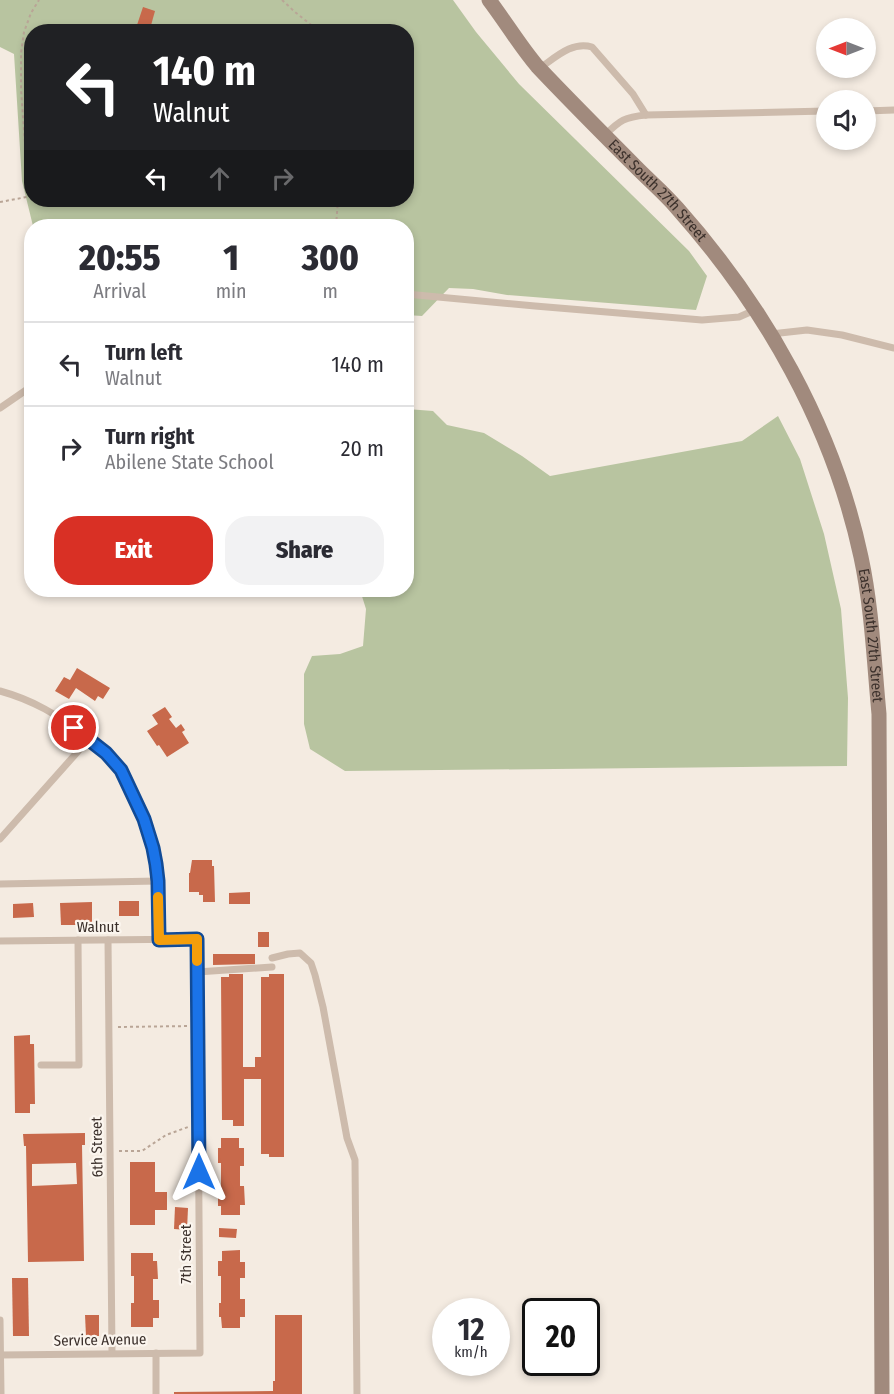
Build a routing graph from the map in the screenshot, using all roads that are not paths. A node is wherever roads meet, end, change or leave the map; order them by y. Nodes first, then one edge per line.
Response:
1 (489, 0) edge
2 (540, 68) junction
3 (894, 110) edge
4 (816, 111) edge
5 (876, 111) edge
6 (646, 115) junction
7 (605, 135) junction
8 (414, 295) edge
9 (757, 310) junction
10 (771, 334) junction
11 (894, 348) edge
12 (24, 392) edge
13 (0, 408) edge
14 (0, 691) edge
15 (89, 739) junction
16 (0, 839) edge
17 (158, 881) junction
18 (0, 884) edge
19 (197, 939) joint
20 (0, 940) edge
21 (78, 940) junction
22 (108, 940) junction
23 (159, 940) junction
24 (272, 958) dead end
25 (272, 967) dead end
26 (197, 972) junction
27 (41, 1065) dead end
28 (0, 1320) edge
29 (112, 1353) junction
30 (156, 1353) junction
31 (200, 1353) joint
32 (0, 1355) edge
33 (1, 1394) edge
34 (156, 1394) edge
35 (357, 1394) edge
36 (882, 1394) edge

1 - 2 main road, East South 27th Street
2 - 6 lane
2 - 7 main road, East South 27th Street
3 - 5 lane
4 - 6 lane
6 - 7 lane
7 - 9 main road, East South 27th Street
8 - 9 lane
9 - 10 main road, East South 27th Street
10 - 11 lane
10 - 36 main road, East South 27th Street
12 - 13 lane
14 - 15 lane
15 - 16 lane
15 - 17 lane
17 - 18 lane
17 - 23 lane
19 - 23 lane, Walnut
19 - 26 lane, 7th Street
20 - 21 lane, Walnut
21 - 22 lane, Walnut
21 - 27 lane
22 - 23 lane, Walnut
22 - 29 lane, 6th Street
24 - 35 lane
25 - 26 lane
26 - 31 lane, 7th Street
28 - 32 lane
29 - 30 lane, Service Avenue
29 - 32 lane, Service Avenue
30 - 31 lane, Service Avenue
30 - 34 lane
32 - 33 lane

